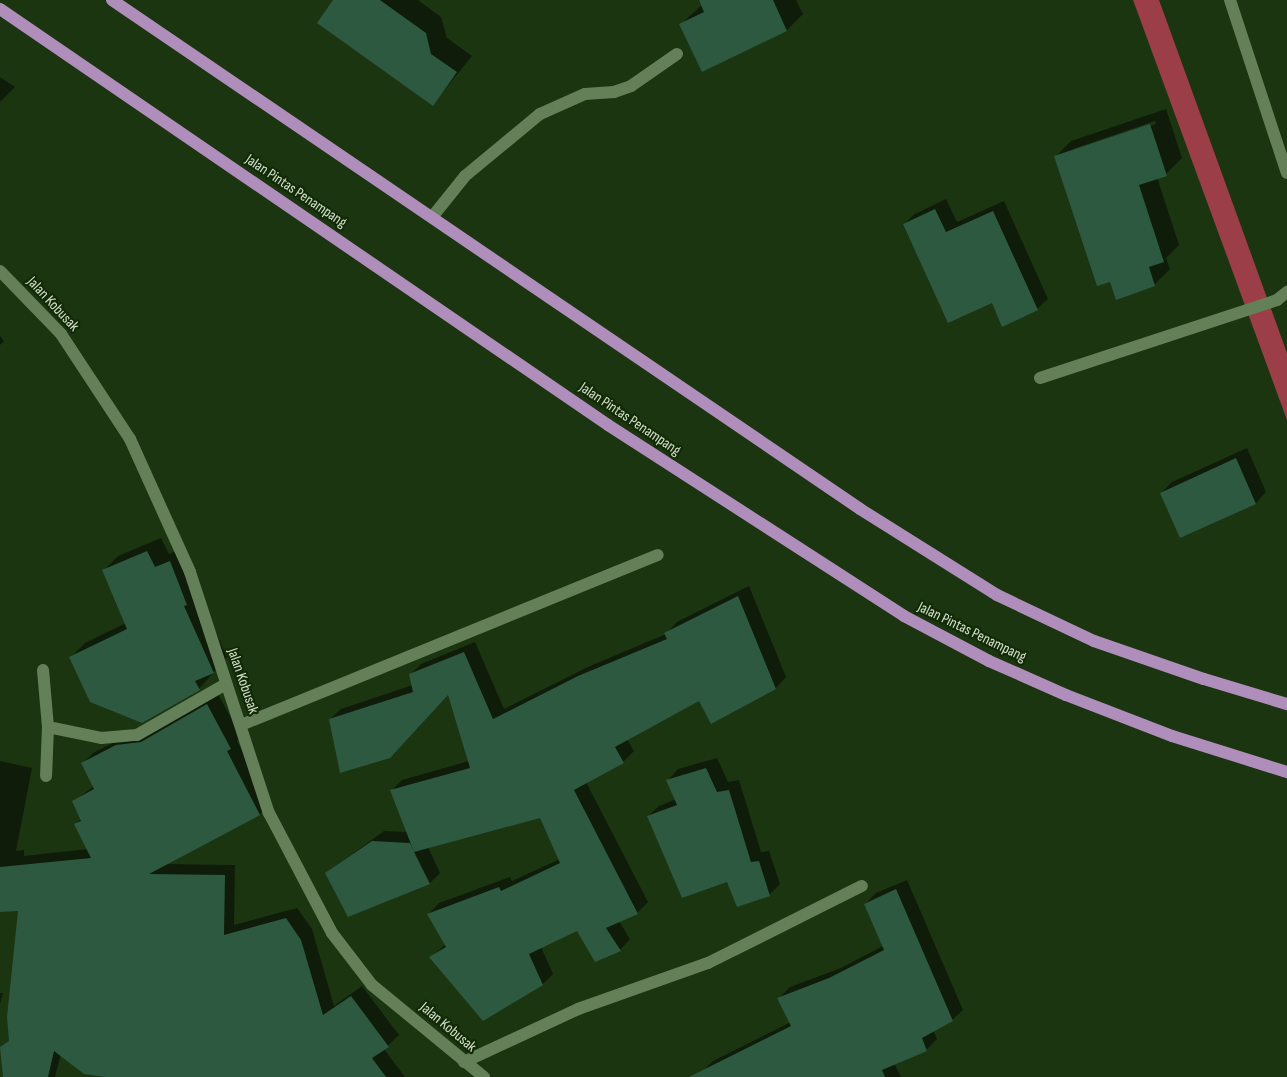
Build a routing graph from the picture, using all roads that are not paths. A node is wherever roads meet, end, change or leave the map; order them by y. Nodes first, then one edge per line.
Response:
1 (112, 0) edge
2 (1230, 0) edge
3 (0, 10) edge
4 (677, 54) dead end
5 (1287, 172) edge
6 (433, 216) junction
7 (0, 272) edge
8 (1282, 296) edge
9 (1040, 378) dead end
10 (658, 554) dead end
11 (43, 670) dead end
12 (226, 684) junction
13 (1287, 704) edge
14 (242, 725) junction
15 (48, 727) junction
16 (1287, 772) edge
17 (46, 776) dead end
18 (862, 886) dead end
19 (464, 1062) junction
20 (484, 1077) edge

1 - 6 main road
2 - 5 street
3 - 16 main road, Jalan Pintas Penampang
4 - 6 street
6 - 13 main road
7 - 12 street, Jalan Kobusak
8 - 9 street
10 - 14 street
11 - 15 street
12 - 14 street, Jalan Kobusak
12 - 15 street
14 - 19 street, Jalan Kobusak
15 - 17 street
18 - 19 street
19 - 20 street, Jalan Kobusak

